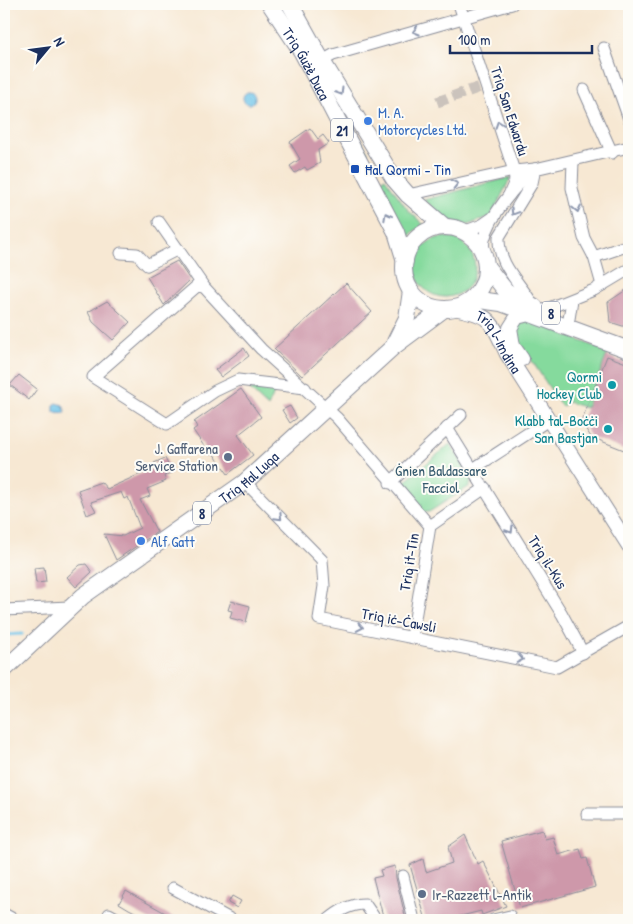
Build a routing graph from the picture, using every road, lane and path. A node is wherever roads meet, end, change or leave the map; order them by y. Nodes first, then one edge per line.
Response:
1 (270, 4) edge
2 (290, 4) edge
3 (459, 4) edge
4 (512, 4) edge
5 (463, 18) junction
6 (604, 48) dead end
7 (322, 61) junction
8 (584, 90) dead end
9 (629, 119) edge
10 (629, 148) edge
11 (612, 153) junction
12 (573, 161) junction
13 (535, 169) junction
14 (514, 170) junction
15 (408, 195) junction
16 (509, 195) junction
17 (496, 215) junction
18 (159, 222) dead end
19 (445, 227) junction
20 (463, 232) junction
21 (629, 244) edge
22 (178, 249) junction
23 (121, 253) dead end
24 (594, 256) junction
25 (405, 261) junction
26 (485, 261) junction
27 (629, 268) edge
28 (204, 286) junction
29 (602, 286) junction
30 (411, 291) junction
31 (472, 299) junction
32 (572, 300) junction
33 (449, 308) junction
34 (535, 310) junction
35 (569, 319) junction
36 (629, 339) edge
37 (393, 347) junction
38 (629, 350) edge
39 (305, 388) junction
40 (327, 409) junction
41 (461, 415) dead end
42 (550, 419) junction
43 (447, 428) junction
44 (473, 468) junction
45 (245, 482) junction
46 (390, 483) junction
47 (484, 488) junction
48 (430, 526) junction
49 (629, 528) edge
50 (629, 546) edge
51 (69, 607) junction
52 (4, 610) edge
53 (629, 626) edge
54 (412, 637) junction
55 (583, 653) junction
56 (4, 670) edge
57 (587, 814) dead end
58 (629, 814) edge
59 (403, 876) dead end
60 (173, 888) dead end
61 (4, 914) edge
62 (108, 914) dead end
63 (510, 916) dead end
64 (15, 920) edge
65 (120, 920) edge
66 (232, 920) edge
67 (328, 920) edge
68 (376, 920) edge
69 (414, 920) edge
70 (494, 920) edge

25 -> 1 highway, Triq Ġużè Duca / 21
2 - 7 highway, 21
3 - 5 street, Triq San Edwardu
4 - 5 street
5 -> 7 street
14 -> 5 street, Triq San Edwardu
6 - 9 street
7 -> 15 highway, 21
8 - 11 street
10 - 11 street
11 - 12 street
12 - 13 street
12 -> 24 street
13 - 14 street
13 - 16 street
13 -> 34 street
15 -> 14 street
14 - 16 street
15 - 19 highway, 21
16 - 17 street
17 - 20 street
17 - 26 street
18 - 22 street, Triq it-Tin
19 - 20 highway, 8
19 - 25 highway
20 - 26 highway, 8
21 - 24 street
22 - 23 street
22 - 28 street, Triq it-Tin
24 - 29 street
25 - 30 highway, 8
26 - 31 highway
26 - 34 highway, 8
27 - 29 street
28 - 39 street, Triq it-Tin
28 - 39 street
29 - 32 street
30 - 33 highway
30 - 37 highway, Triq Ħal Luqa / 8
31 - 33 highway, 8
31 - 34 highway, 8
32 - 34 street
32 - 35 street
33 - 37 highway, Triq Ħal Luqa / 8
33 - 42 main road, Triq l-Imdina
34 - 35 highway, 8
34 - 38 highway, 8
34 - 49 main road, Triq l-Imdina
35 - 36 highway, 8
37 - 40 highway, Triq Ħal Luqa / 8
39 - 40 street, Triq it-Tin
40 - 45 highway, Triq Ħal Luqa / 8
40 - 46 street, Triq it-Tin
41 - 43 street
42 - 44 street
42 - 50 main road, Triq l-Imdina
43 - 44 street, Triq il-Kus
43 - 46 street
44 - 47 street, Triq il-Kus
45 - 51 highway, Triq Ħal Luqa / 8
45 -> 54 street, Triq iċ-Ċawsli
46 - 48 street, Triq it-Tin
47 - 48 street
47 -> 55 street, Triq il-Kus
48 - 54 street, Triq it-Tin
51 - 52 street
51 - 56 highway, Triq Ħal Luqa / 8
53 - 55 street, Triq iċ-Ċawsli
54 -> 55 street, Triq iċ-Ċawsli
57 - 58 street
59 - 69 street
60 - 66 street
61 - 64 street
62 - 65 street
63 - 70 street
67 - 68 street

